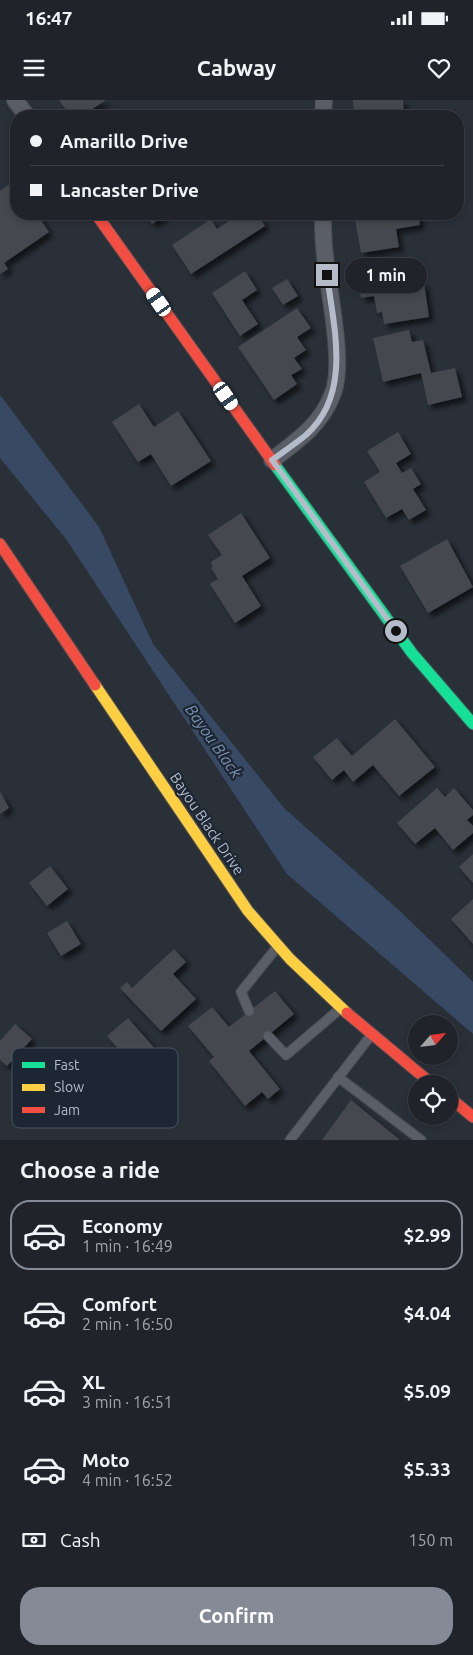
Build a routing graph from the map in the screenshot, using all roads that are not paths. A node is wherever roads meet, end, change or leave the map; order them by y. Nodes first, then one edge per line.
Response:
1 (100, 220) edge
2 (323, 220) edge
3 (272, 460) junction
4 (0, 544) edge
5 (473, 724) edge
6 (278, 946) junction
7 (342, 1008) junction
8 (249, 1011) dead end
9 (372, 1034) junction
10 (268, 1036) dead end
11 (421, 1075) edge
12 (338, 1077) junction
13 (458, 1104) edge
14 (473, 1117) edge
15 (290, 1140) edge
16 (421, 1140) edge

1 - 3 main road
2 - 3 street
3 - 5 main road
4 - 6 main road, Bayou Black Drive
6 - 7 main road, Bayou Black Drive
6 - 8 lane
7 - 9 main road, Bayou Black Drive
7 - 10 lane
9 - 11 main road, Bayou Black Drive
9 - 12 lane
12 - 15 lane
12 - 16 lane
13 - 14 main road

